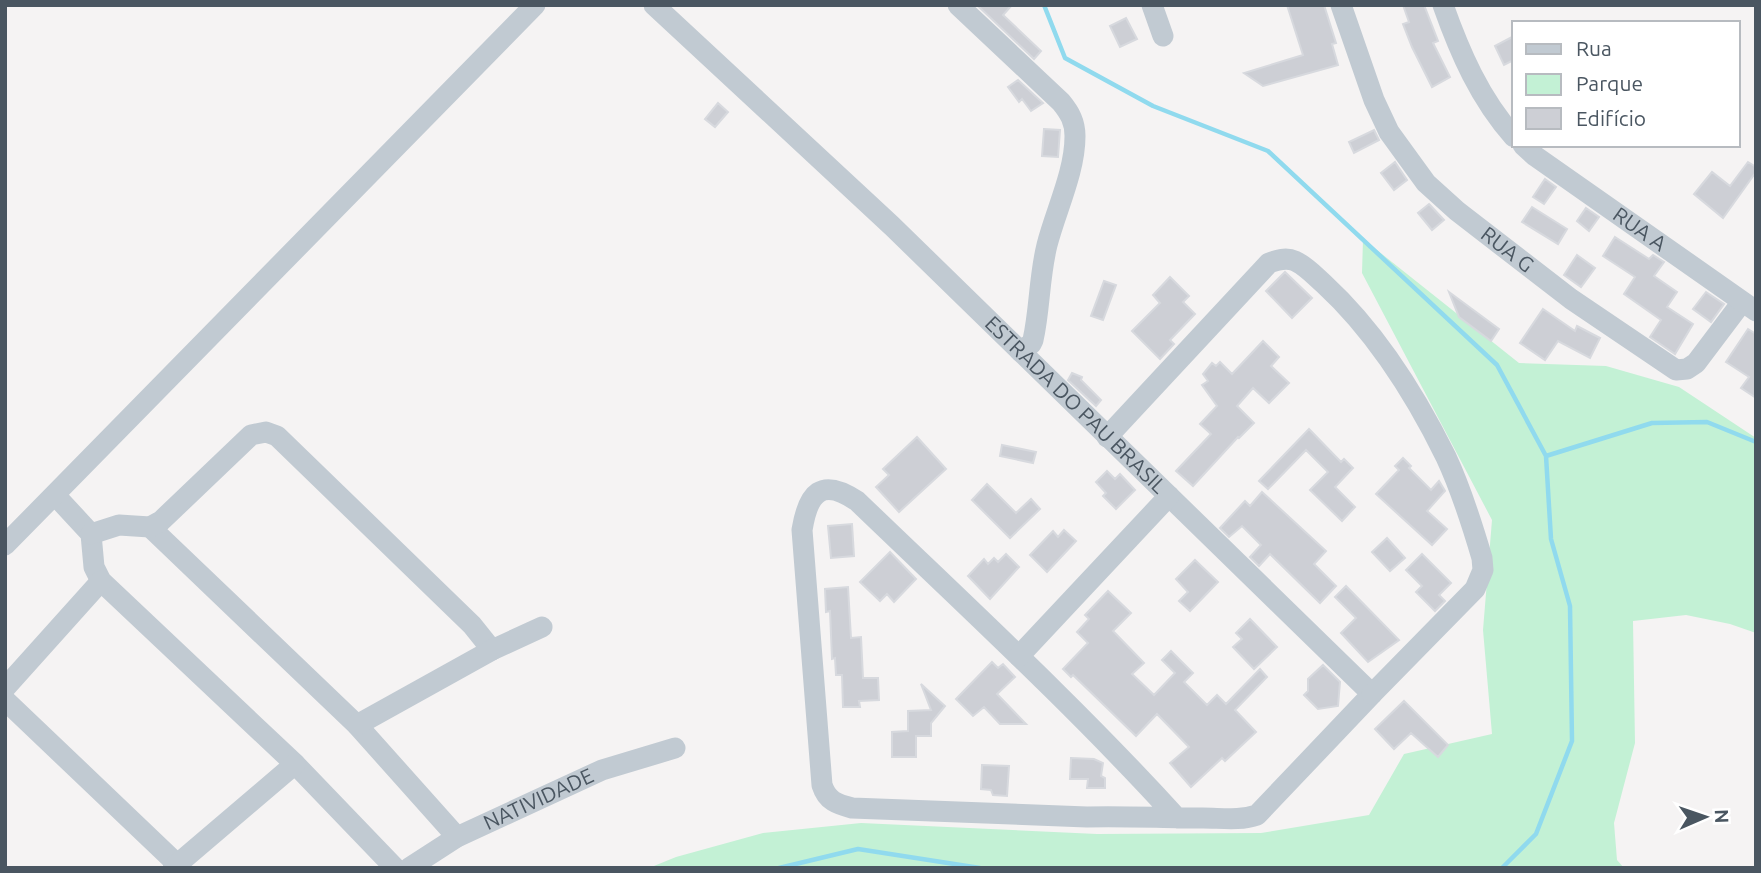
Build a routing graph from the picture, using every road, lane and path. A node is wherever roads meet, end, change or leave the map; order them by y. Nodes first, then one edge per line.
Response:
1 (535, 5) edge
2 (654, 5) edge
3 (958, 5) edge
4 (1152, 5) edge
5 (1341, 5) edge
6 (1443, 5) edge
7 (1163, 36) dead end
8 (1512, 135) edge
9 (1525, 147) edge
10 (1749, 306) edge
11 (1020, 351) junction
12 (1107, 436) junction
13 (55, 495) junction
14 (1169, 496) junction
15 (150, 527) junction
16 (91, 534) junction
17 (5, 545) edge
18 (101, 581) junction
19 (542, 627) dead end
20 (492, 650) junction
21 (1018, 656) junction
22 (5, 688) edge
23 (1372, 694) junction
24 (5, 701) edge
25 (357, 725) junction
26 (675, 748) dead end
27 (295, 764) junction
28 (1136, 773) junction
29 (1117, 816) junction
30 (1177, 818) junction
31 (457, 837) junction
32 (175, 866) edge
33 (395, 868) edge
34 (409, 868) edge

1 - 13 street
2 - 11 street, ESTRADA DO PAU BRASIL
3 - 11 street
4 - 7 street
5 - 10 street, RUA G
6 - 8 street
9 - 10 street, RUA A
11 - 12 street, ESTRADA DO PAU BRASIL
12 - 14 street, ESTRADA DO PAU BRASIL
12 - 23 street
13 - 16 street
13 - 17 street
14 - 21 street
14 - 23 street, ESTRADA DO PAU BRASIL
15 - 16 street
15 - 20 street
15 - 25 street
16 - 18 street
18 - 22 street
18 - 27 street
19 - 20 street
20 - 25 street
21 - 28 street
21 - 29 street
23 - 30 street
24 - 32 street
25 - 31 street
26 - 31 street, NATIVIDADE
27 - 32 street
27 - 33 street
28 - 29 street
28 - 30 street
29 - 30 street
31 - 34 street, NATIVIDADE

